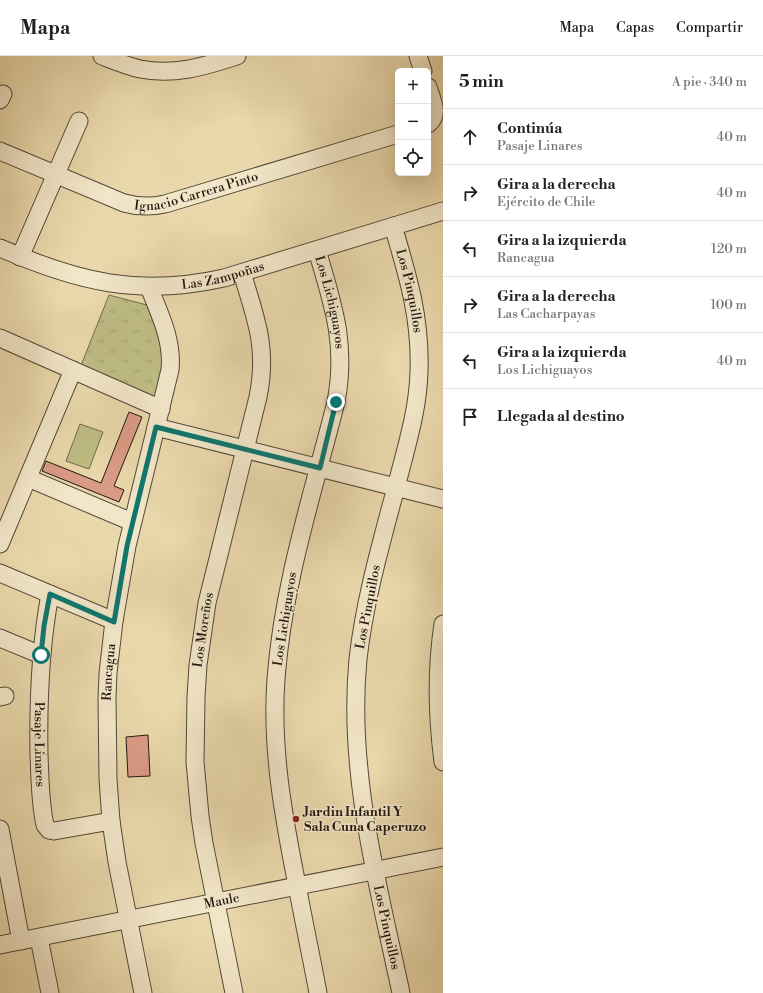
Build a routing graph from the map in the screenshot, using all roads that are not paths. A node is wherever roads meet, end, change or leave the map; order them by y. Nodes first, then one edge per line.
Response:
1 (102, 56) edge
2 (237, 56) edge
3 (418, 56) edge
4 (422, 68) edge
5 (431, 96) edge
6 (79, 121) dead end
7 (431, 122) edge
8 (395, 135) edge
9 (0, 151) edge
10 (56, 175) junction
11 (443, 211) edge
12 (394, 226) junction
13 (0, 248) edge
14 (317, 250) junction
15 (20, 257) junction
16 (242, 273) junction
17 (149, 287) junction
18 (0, 338) edge
19 (73, 370) junction
20 (161, 409) junction
21 (156, 427) junction
22 (245, 449) junction
23 (320, 468) junction
24 (28, 478) junction
25 (396, 487) junction
26 (443, 499) edge
27 (132, 522) junction
28 (0, 544) edge
29 (0, 573) edge
30 (50, 594) junction
31 (114, 622) junction
32 (443, 624) edge
33 (0, 638) edge
34 (41, 655) junction
35 (443, 762) edge
36 (111, 821) junction
37 (0, 829) edge
38 (443, 857) edge
39 (375, 870) junction
40 (297, 886) junction
41 (216, 902) junction
42 (128, 920) junction
43 (38, 938) junction
44 (21, 941) junction
45 (0, 945) edge
46 (50, 993) edge
47 (143, 993) edge
48 (234, 993) edge
49 (318, 993) edge
50 (401, 993) edge

1 - 2 street
3 - 4 street
5 - 7 street
6 - 10 street
8 - 10 street, Ignacio Carrera Pinto
9 - 10 street, Ignacio Carrera Pinto
10 - 15 street
11 - 12 street, Las Zampoñas
12 - 14 street, Las Zampoñas
12 - 25 street, Los Pinquillos
13 - 15 street, Las Zampoñas
14 - 16 street, Las Zampoñas
14 - 23 street, Los Lichiguayos
15 - 17 street, Las Zampoñas
16 - 17 street, Las Zampoñas
16 - 22 street, Los Moreños
17 - 20 street, Rancagua
18 - 19 street
19 - 20 street
19 - 24 street
20 - 21 street, Rancagua
21 - 22 street
21 - 27 street, Rancagua
22 - 23 street
22 - 41 street, Los Moreños
23 - 25 street
23 - 40 street, Los Lichiguayos
24 - 27 street
24 - 28 street
25 - 26 street
25 - 39 street, Los Pinquillos
27 - 31 street, Rancagua
29 - 30 street
30 - 31 street
30 - 34 street, Pasaje Linares
31 - 36 street, Rancagua
32 - 35 street
33 - 34 street
34 - 36 street, Pasaje Linares
36 - 42 street, Rancagua
37 - 44 street
38 - 39 street, Maule
39 - 40 street, Maule
39 - 50 street, Los Pinquillos
40 - 41 street, Maule
40 - 49 street, Los Lichiguayos
41 - 42 street, Maule
41 - 48 street, Los Moreños
42 - 43 street, Maule
42 - 47 street, Rancagua
43 - 44 street, Maule
43 - 46 street
44 - 45 street, Maule

